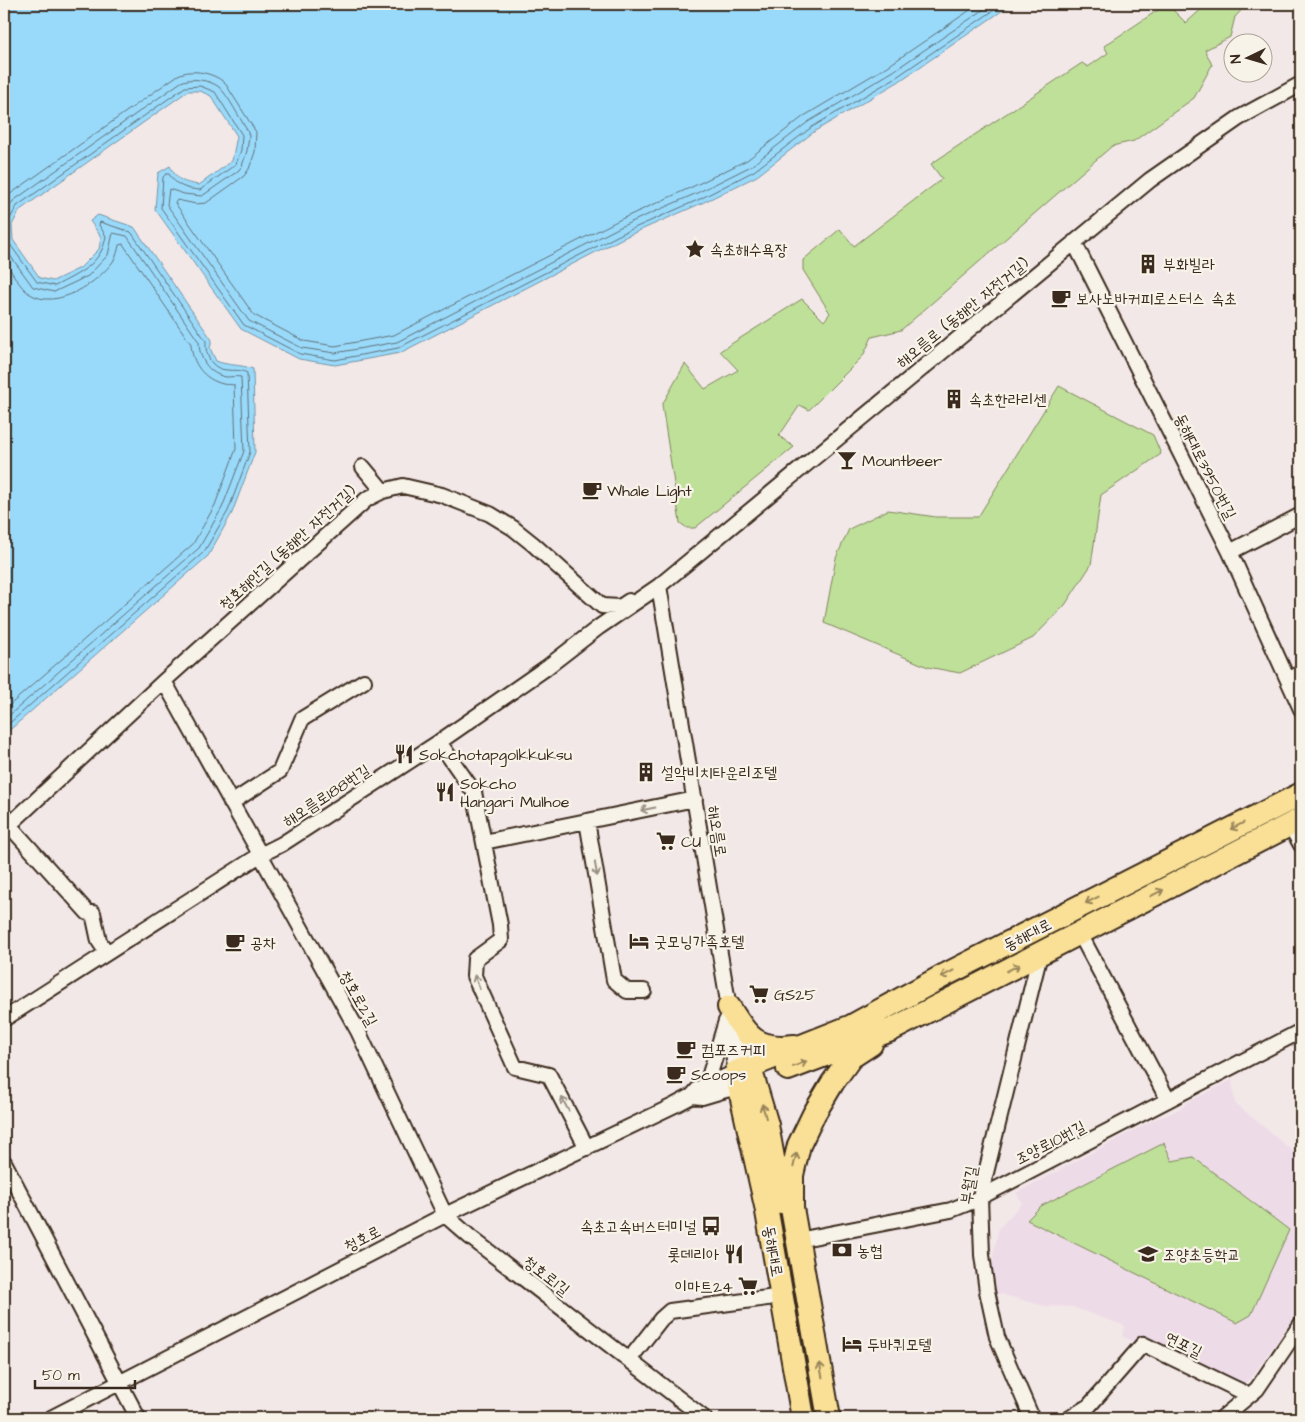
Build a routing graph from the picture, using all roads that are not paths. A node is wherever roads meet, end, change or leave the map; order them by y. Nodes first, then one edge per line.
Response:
1 (1301, 84) edge
2 (1074, 242) junction
3 (364, 467) dead end
4 (383, 491) junction
5 (1301, 515) edge
6 (1230, 552) junction
7 (659, 586) junction
8 (1301, 673) edge
9 (1288, 680) junction
10 (164, 681) junction
11 (364, 681) dead end
12 (1301, 709) edge
13 (439, 742) junction
14 (1301, 794) edge
15 (695, 799) junction
16 (231, 803) junction
17 (1280, 804) junction
18 (587, 821) junction
19 (1296, 822) edge
20 (6, 828) edge
21 (484, 842) junction
22 (1301, 845) edge
23 (260, 855) junction
24 (1078, 932) junction
25 (107, 952) junction
26 (1040, 954) junction
27 (644, 991) dead end
28 (730, 1014) junction
29 (4, 1019) edge
30 (891, 1030) junction
31 (1301, 1031) edge
32 (810, 1043) junction
33 (745, 1077) junction
34 (704, 1086) junction
35 (692, 1096) junction
36 (1168, 1100) junction
37 (588, 1148) junction
38 (4, 1162) edge
39 (980, 1197) junction
40 (445, 1216) junction
41 (798, 1240) junction
42 (782, 1296) junction
43 (810, 1312) junction
44 (1301, 1324) edge
45 (629, 1360) junction
46 (119, 1382) junction
47 (1250, 1395) junction
48 (52, 1418) edge
49 (138, 1418) edge
50 (704, 1418) edge
51 (803, 1418) edge
52 (829, 1418) edge
53 (1032, 1418) edge
54 (1070, 1418) edge
55 (1222, 1418) edge

1 - 2 street, 해오름로 (동해안 자전거길)
2 - 6 street, 동해대로3950번길
2 - 7 street, 해오름로 (동해안 자전거길)
3 - 4 street
4 - 7 street, 청호해안길 (동해안 자전거길)
4 - 10 street, 청호해안길 (동해안 자전거길)
5 - 6 street
6 - 9 street, 동해대로3950번길
7 - 13 street, 해오름로188번길
7 - 15 street, 해오름로
8 - 9 street
9 - 12 street, 동해대로3950번길
10 - 16 street, 청호로2길
10 - 20 street, 청호해안길 (동해안 자전거길)
11 - 16 street
13 - 21 street
13 - 23 street, 해오름로188번길
14 - 17 main road, 동해대로
15 -> 18 street
15 - 28 street, 해오름로
16 - 23 street, 청호로2길
17 - 19 main road
17 -> 32 main road, 동해대로
18 - 21 street
18 -> 27 street
19 - 22 street
24 -> 19 main road, 동해대로
20 - 25 street
37 -> 21 street
23 - 25 street, 해오름로188번길
23 - 40 street, 청호로2길
24 - 26 main road, 동해대로
24 - 36 street, 동해대로
25 - 29 street, 해오름로188번길
30 -> 26 main road, 동해대로
26 - 39 street, 부월길
28 - 32 main road
28 - 33 street, 해오름로
28 - 34 street
33 -> 30 main road, 동해대로
41 -> 30 main road, 동해대로
31 - 36 street, 조양로10번길
32 - 33 main road, 동해대로
33 - 34 street, 청호로
33 - 35 street, 청호로
33 - 42 main road, 동해대로
43 -> 33 main road, 동해대로
34 - 35 street, 청호로
35 - 37 street, 청호로
36 - 39 street, 조양로10번길
37 - 40 street, 청호로
38 - 46 street
39 - 41 street, 조양로10번길
39 - 53 street, 부월길
40 - 45 street, 청호로1길
40 - 46 street, 청호로
41 - 43 main road, 동해대로
42 - 45 street
42 - 51 main road, 동해대로
52 -> 43 main road, 동해대로
44 - 47 street
45 - 50 street, 청호로1길
46 - 48 street, 청호로
46 - 49 street
47 - 54 street, 연포길
47 - 55 street

